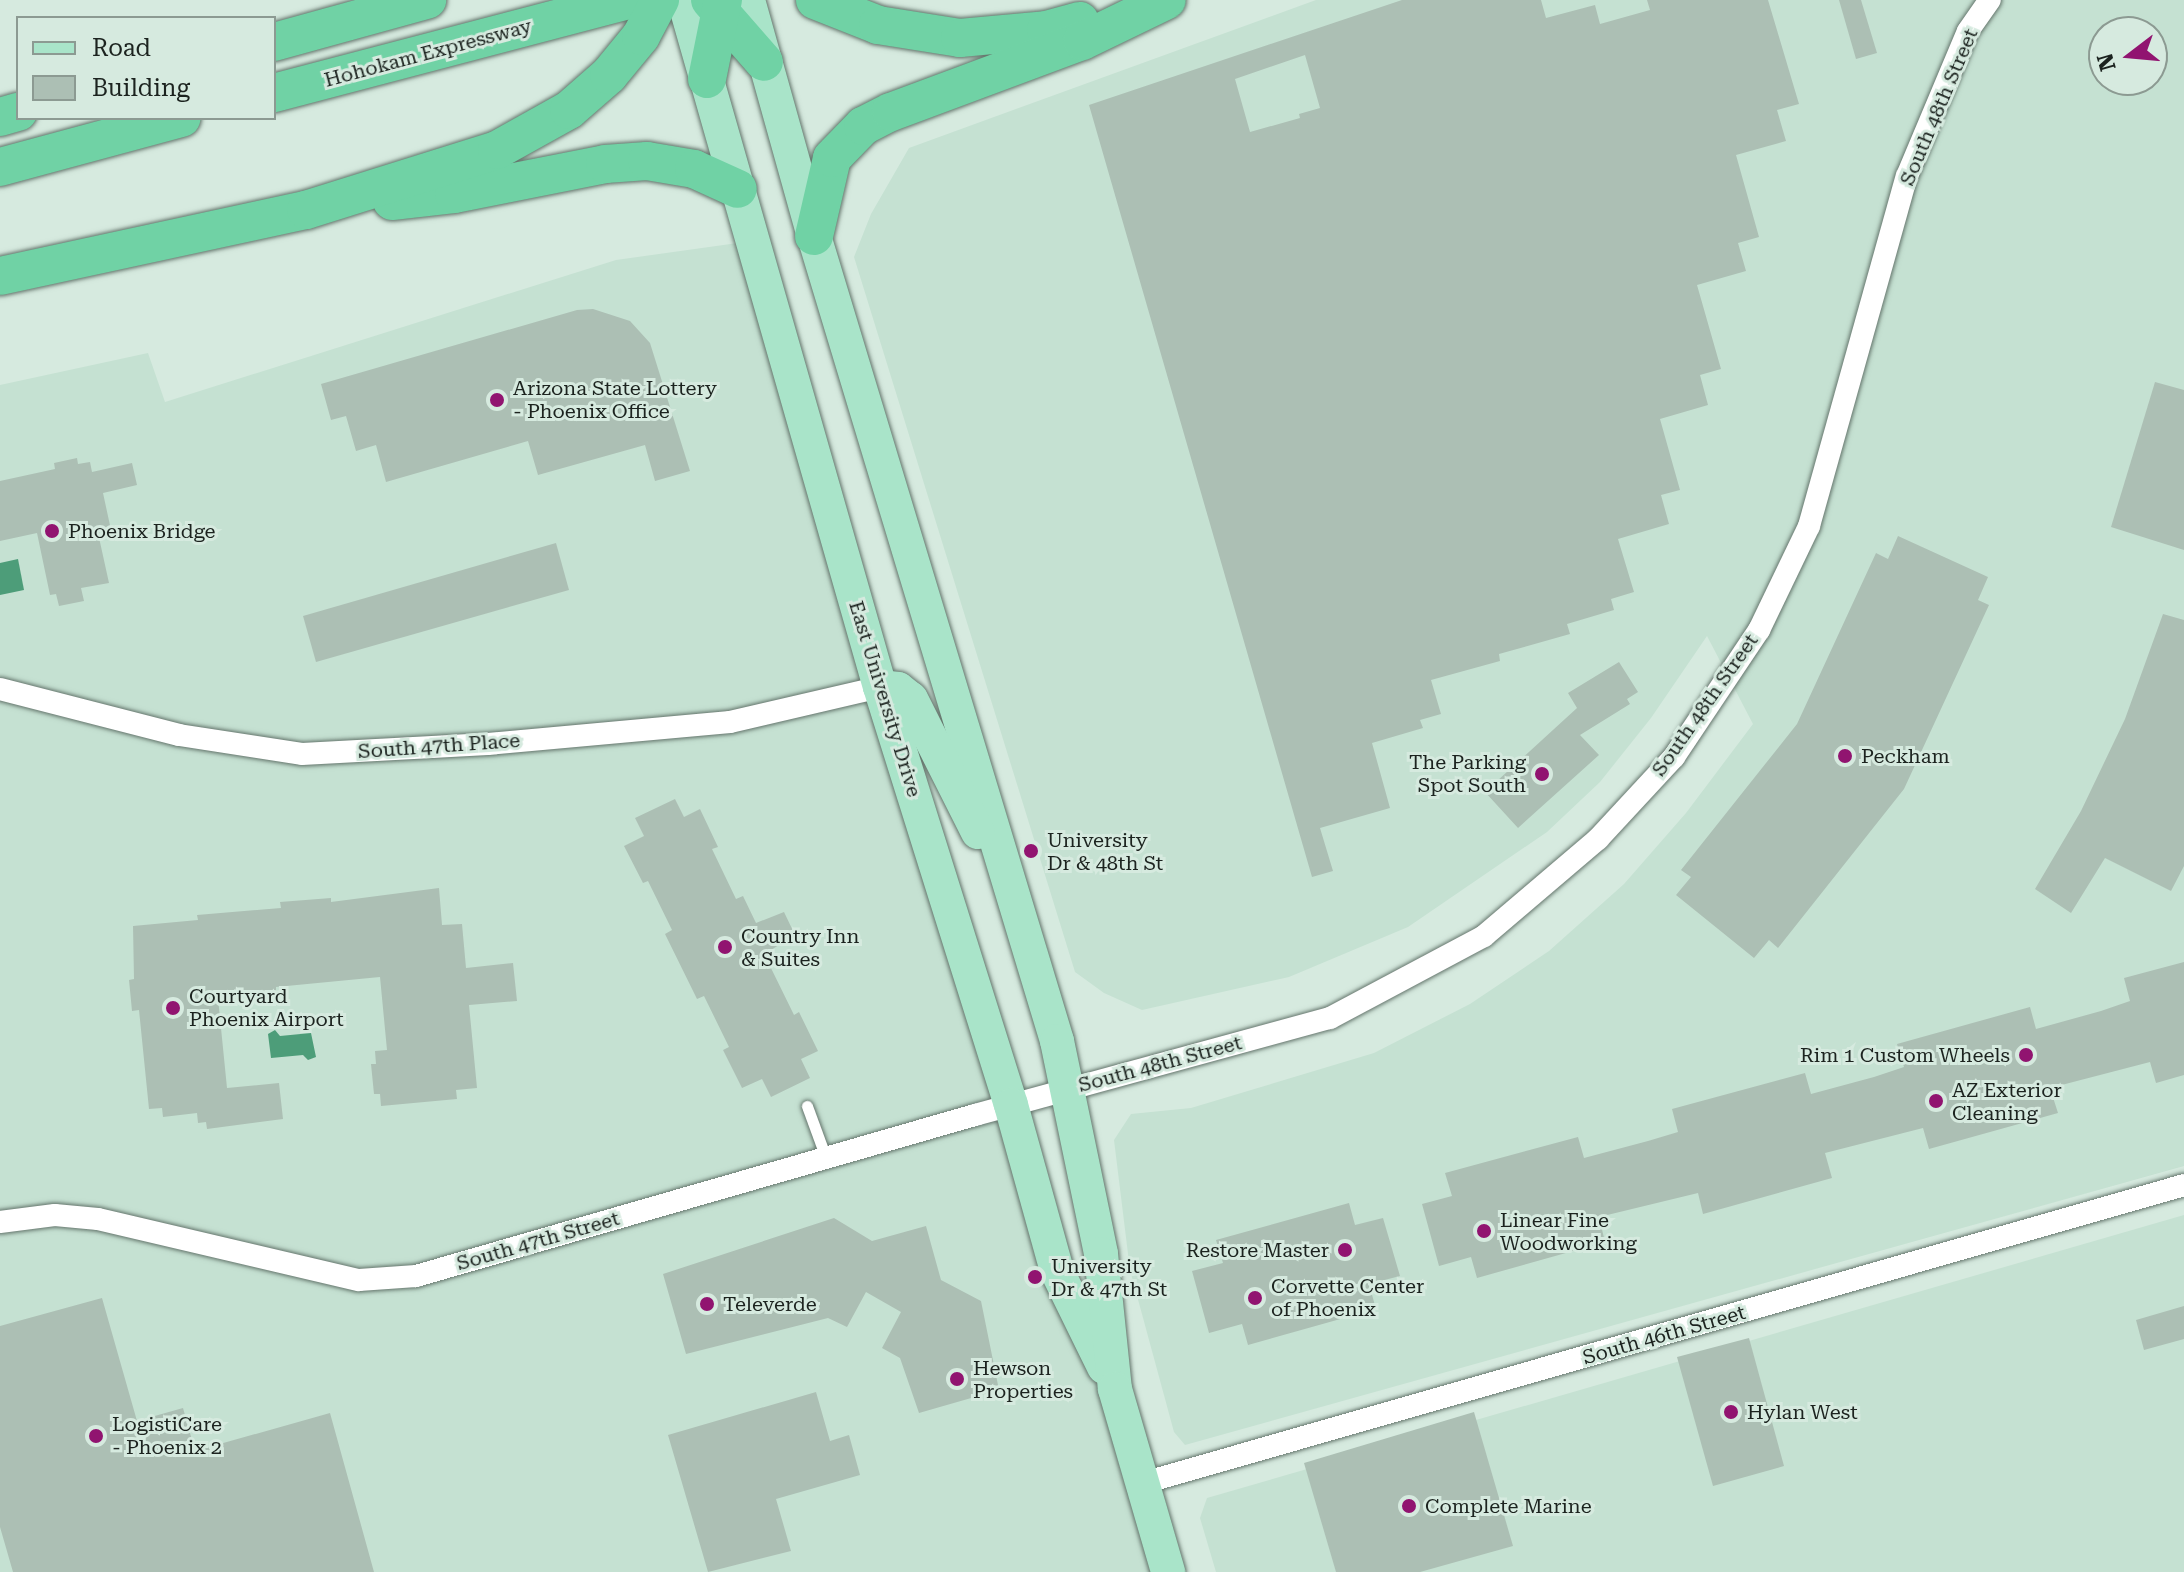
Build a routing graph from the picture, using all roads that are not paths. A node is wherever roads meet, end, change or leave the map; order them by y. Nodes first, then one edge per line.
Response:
1 (427, 0) edge
2 (628, 0) edge
3 (660, 0) edge
4 (684, 0) edge
5 (815, 0) edge
6 (1151, 0) edge
7 (1167, 0) edge
8 (1990, 0) edge
9 (725, 3) edge
10 (276, 41) edge
11 (764, 62) joint
12 (707, 79) junction
13 (276, 92) edge
14 (175, 120) edge
15 (0, 167) edge
16 (738, 189) junction
17 (306, 210) junction
18 (814, 236) junction
19 (0, 276) edge
20 (880, 687) junction
21 (0, 689) edge
22 (1016, 903) junction
23 (1068, 1089) junction
24 (1011, 1105) junction
25 (807, 1106) dead end
26 (826, 1158) junction
27 (2184, 1185) edge
28 (0, 1222) edge
29 (1115, 1389) junction
30 (1143, 1483) junction
31 (1168, 1572) edge

1 - 10 highway
2 - 13 highway, Hohokam Expressway
3 - 17 highway
4 - 12 main road, East University Drive
5 - 6 highway
7 - 18 highway
8 - 23 street, South 48th Street
9 - 11 highway
9 - 12 highway
11 - 18 main road, East University Drive
12 - 16 main road, East University Drive
14 - 15 highway
16 - 17 highway
16 - 20 main road, East University Drive
17 - 19 highway
18 - 22 main road, East University Drive
20 - 21 street, South 47th Place
20 - 22 main road
20 - 24 main road, East University Drive
22 - 23 main road, East University Drive
23 - 24 street, South 47th Street
23 - 29 main road, East University Drive
24 - 26 street, South 47th Street
24 - 29 main road, East University Drive
25 - 26 lane
26 - 28 street, South 47th Street
27 - 30 street, South 46th Street
29 - 30 main road, East University Drive
30 - 31 main road, East University Drive

